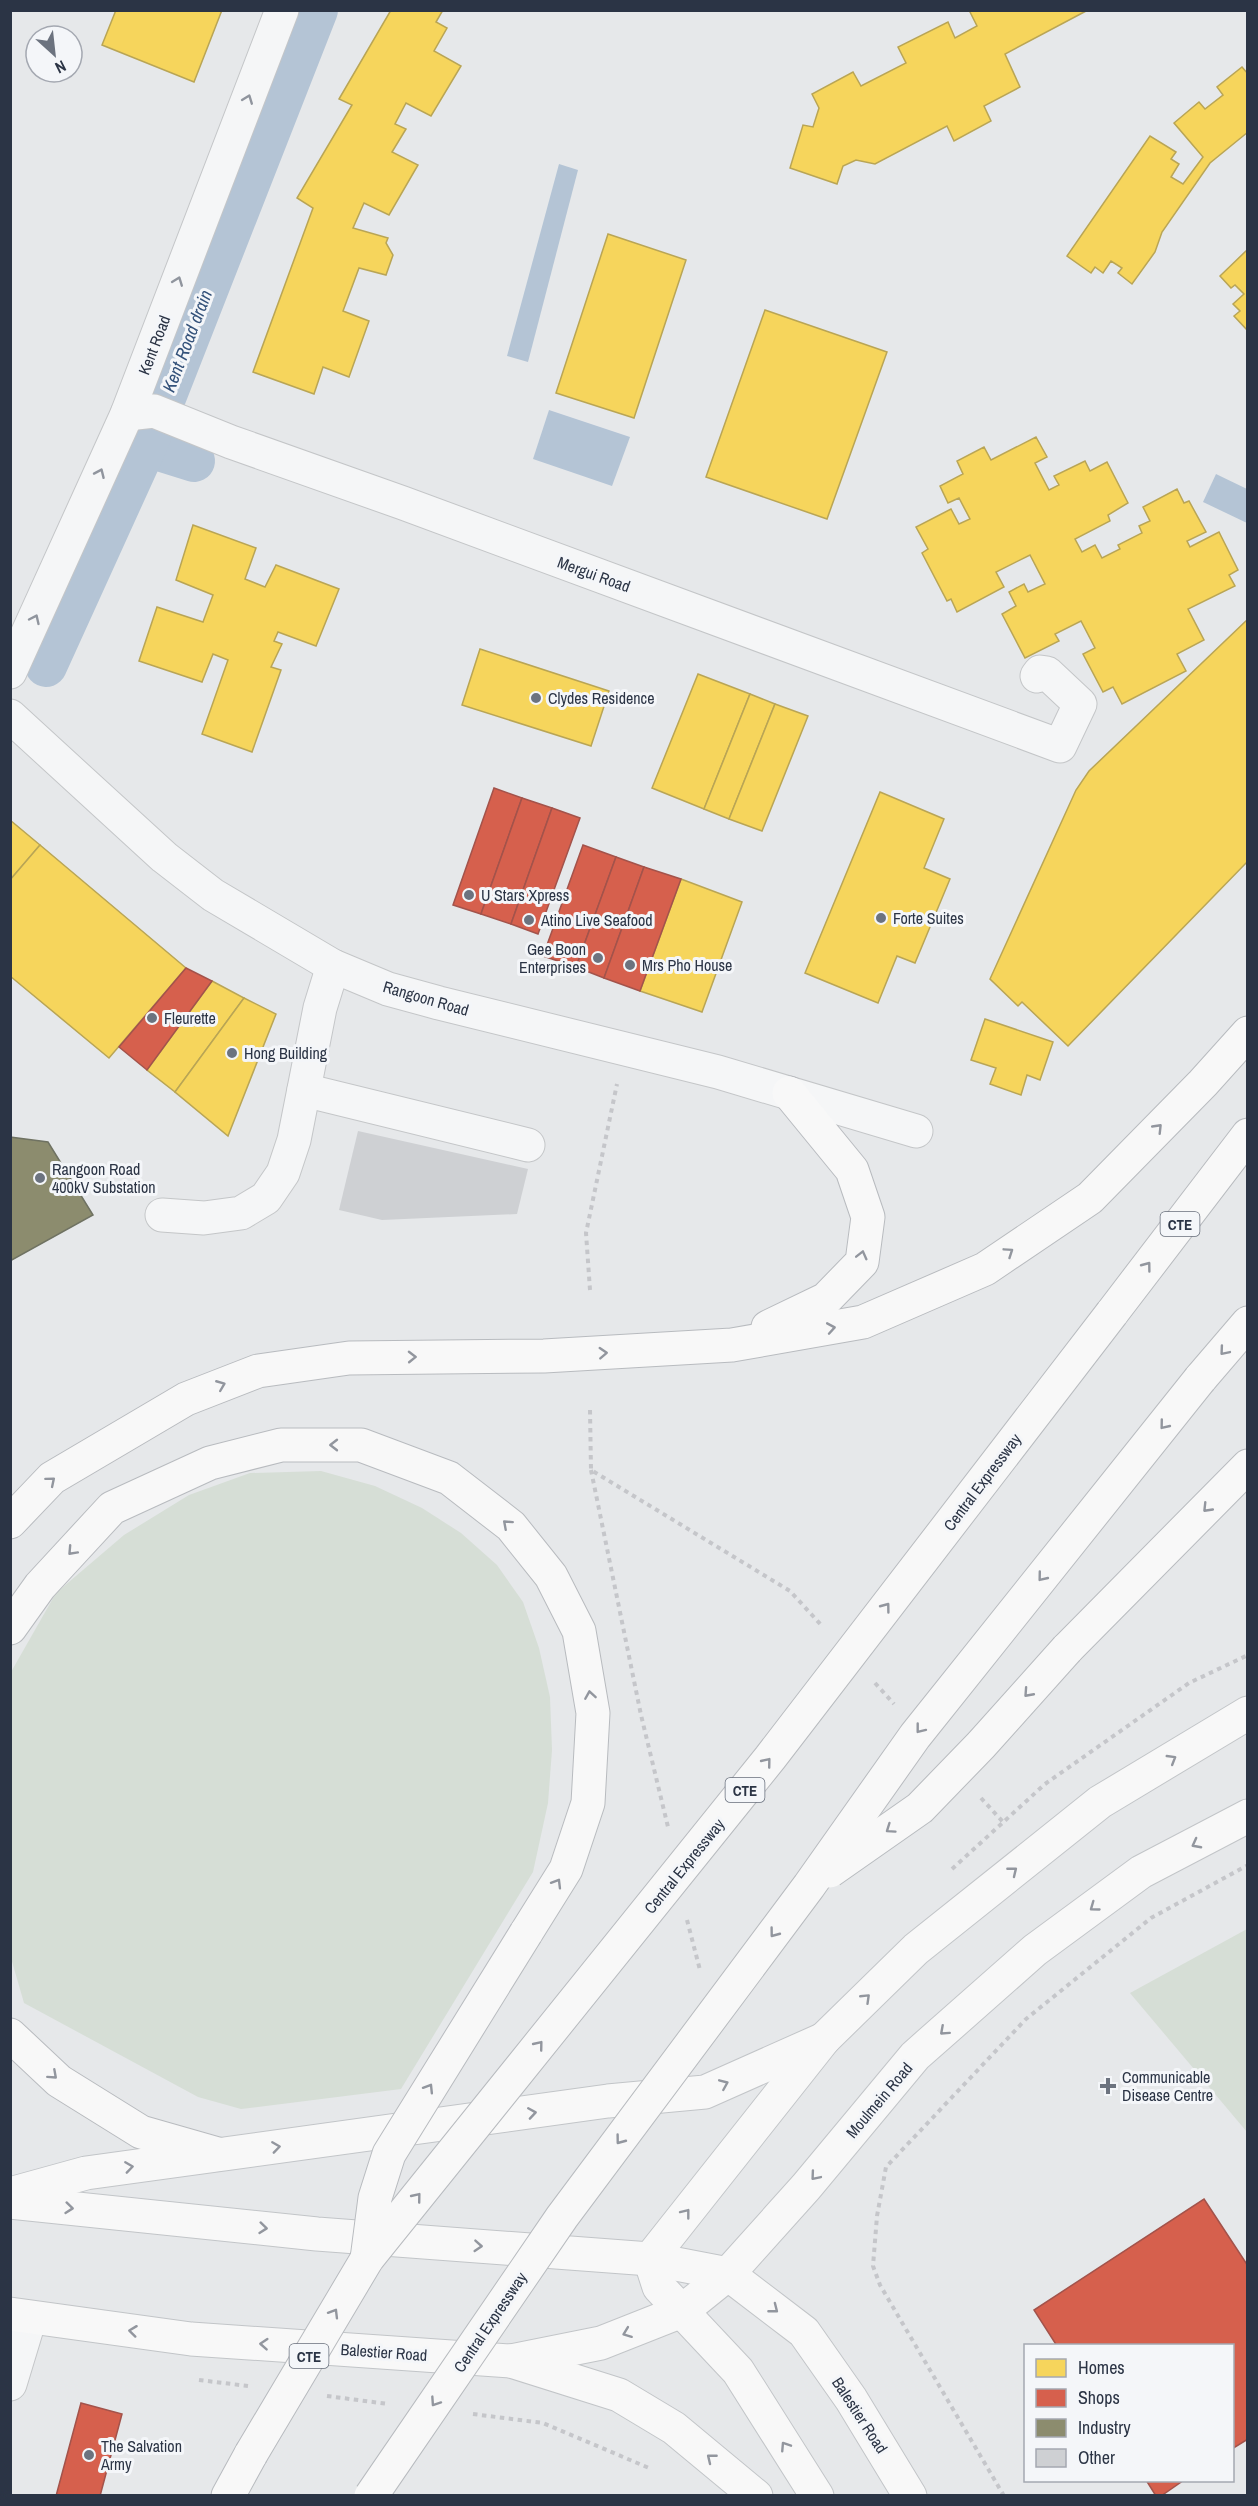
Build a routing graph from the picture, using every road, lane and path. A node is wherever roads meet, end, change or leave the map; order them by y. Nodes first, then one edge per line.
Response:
1 (282, 10) edge
2 (140, 412) junction
3 (10, 672) edge
4 (1037, 676) dead end
5 (10, 716) edge
6 (333, 966) junction
7 (1248, 1033) edge
8 (625, 1048) junction
9 (304, 1090) junction
10 (789, 1093) junction
11 (916, 1131) dead end
12 (1248, 1135) edge
13 (528, 1144) dead end
14 (162, 1215) dead end
15 (590, 1290) dead end
16 (1248, 1323) edge
17 (732, 1345) junction
18 (590, 1410) dead end
19 (1248, 1466) edge
20 (591, 1470) junction
21 (10, 1522) edge
22 (790, 1591) dead end
23 (10, 1628) edge
24 (1248, 1713) edge
25 (1248, 1816) edge
26 (670, 1837) dead end
27 (1248, 1865) edge
28 (809, 1886) junction
29 (686, 1913) dead end
30 (701, 1973) dead end
31 (10, 2035) edge
32 (824, 2039) junction
33 (218, 2154) junction
34 (10, 2194) edge
35 (10, 2202) edge
36 (367, 2259) junction
37 (650, 2259) junction
38 (728, 2274) junction
39 (682, 2311) junction
40 (20, 2316) edge
41 (511, 2361) junction
42 (190, 2379) dead end
43 (10, 2384) edge
44 (248, 2386) dead end
45 (319, 2395) dead end
46 (390, 2404) dead end
47 (472, 2414) dead end
48 (649, 2468) dead end
49 (228, 2496) edge
50 (371, 2496) edge
51 (756, 2496) edge
52 (817, 2496) edge
53 (910, 2496) edge
54 (1004, 2496) edge

2 -> 1 street, Kent Road
3 -> 2 street, Kent Road
2 - 4 street, Mergui Road
5 - 6 street, Rangoon Road
6 - 8 street, Rangoon Road
6 - 9 street
17 -> 7 main road
8 - 10 street, Rangoon Road
8 - 15 path
9 - 13 street
9 - 14 street
10 - 11 street, Rangoon Road
17 -> 10 main road
36 -> 12 main road, Central Expressway / CTE, bridge
16 -> 28 main road, Central Expressway, bridge
21 -> 17 main road
18 - 20 path
19 -> 28 main road, bridge
20 - 22 path
20 - 26 path
36 -> 23 main road, bridge
32 -> 24 main road
25 -> 38 main road, Moulmein Road
27 - 54 path
28 -> 50 main road, Central Expressway, bridge
29 - 30 path
31 -> 33 main road
33 -> 32 main road
37 -> 32 main road
34 -> 33 main road
35 -> 37 main road, Balestier Road
49 -> 36 main road, Central Expressway / CTE, bridge
37 - 38 main road, Balestier Road
37 - 39 main road
38 - 39 main road, Moulmein Road
38 -> 53 main road, Balestier Road
39 -> 41 main road, Moulmein Road
52 -> 39 main road
41 -> 40 main road, Balestier Road
40 - 43 street
51 -> 41 main road, Balestier Road
42 - 44 path
45 - 46 path
47 - 48 path

